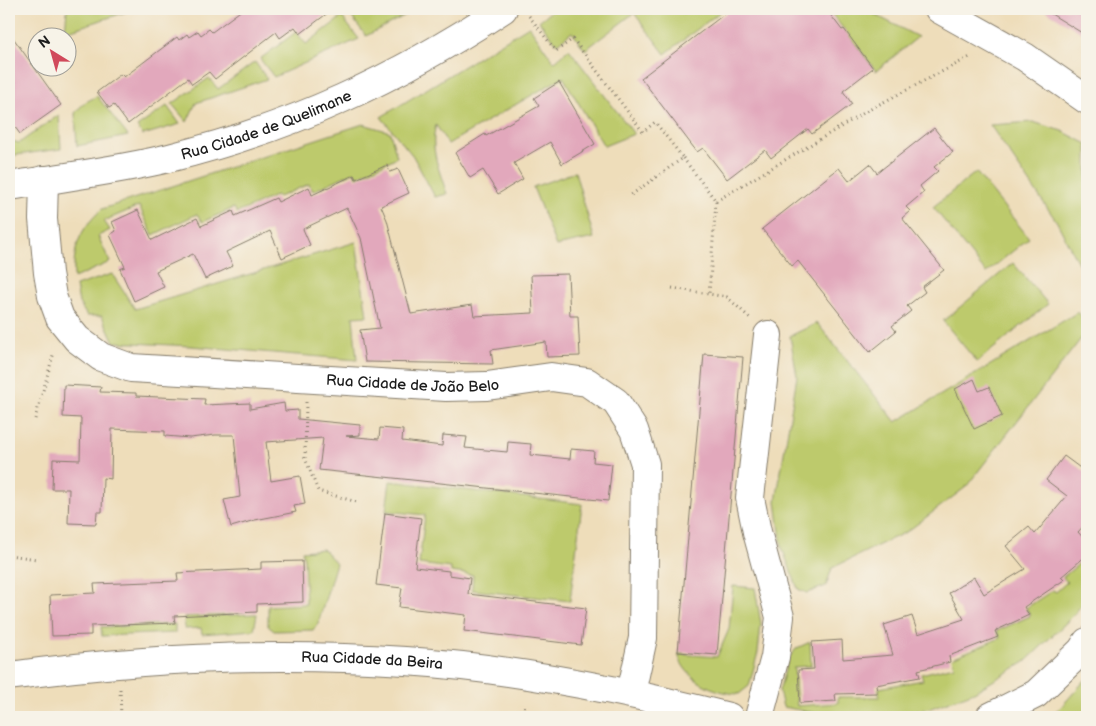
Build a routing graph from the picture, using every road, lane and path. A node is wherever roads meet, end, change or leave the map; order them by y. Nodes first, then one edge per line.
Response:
1 (938, 9) edge
2 (516, 13) edge
3 (987, 36) junction
4 (1087, 100) edge
5 (683, 158) junction
6 (44, 180) junction
7 (9, 186) edge
8 (631, 194) dead end
9 (716, 201) junction
10 (672, 288) dead end
11 (709, 294) junction
12 (768, 335) joint
13 (52, 363) dead end
14 (306, 379) junction
15 (35, 419) dead end
16 (357, 502) dead end
17 (9, 555) edge
18 (37, 560) dead end
19 (1087, 642) edge
20 (9, 676) edge
21 (120, 689) dead end
22 (630, 693) junction
23 (524, 703) dead end
24 (121, 717) edge
25 (523, 717) edge
26 (729, 717) edge
27 (759, 717) edge
28 (990, 717) edge

1 - 3 street
2 - 5 path
2 - 6 street, Rua Cidade de Quelimane
3 - 4 street
3 - 9 path
5 - 8 path
5 - 9 path
6 - 7 street, Rua Cidade de Quelimane
6 - 14 street, Rua Cidade de João Belo
9 - 11 path
10 - 11 path
11 - 12 path
12 - 27 street
13 - 15 path
14 - 16 path
14 - 22 street, Rua Cidade de João Belo
17 - 18 path
19 - 28 street
20 - 22 street, Rua Cidade da Beira
21 - 24 path
22 - 26 street, Rua Cidade da Beira
23 - 25 path

